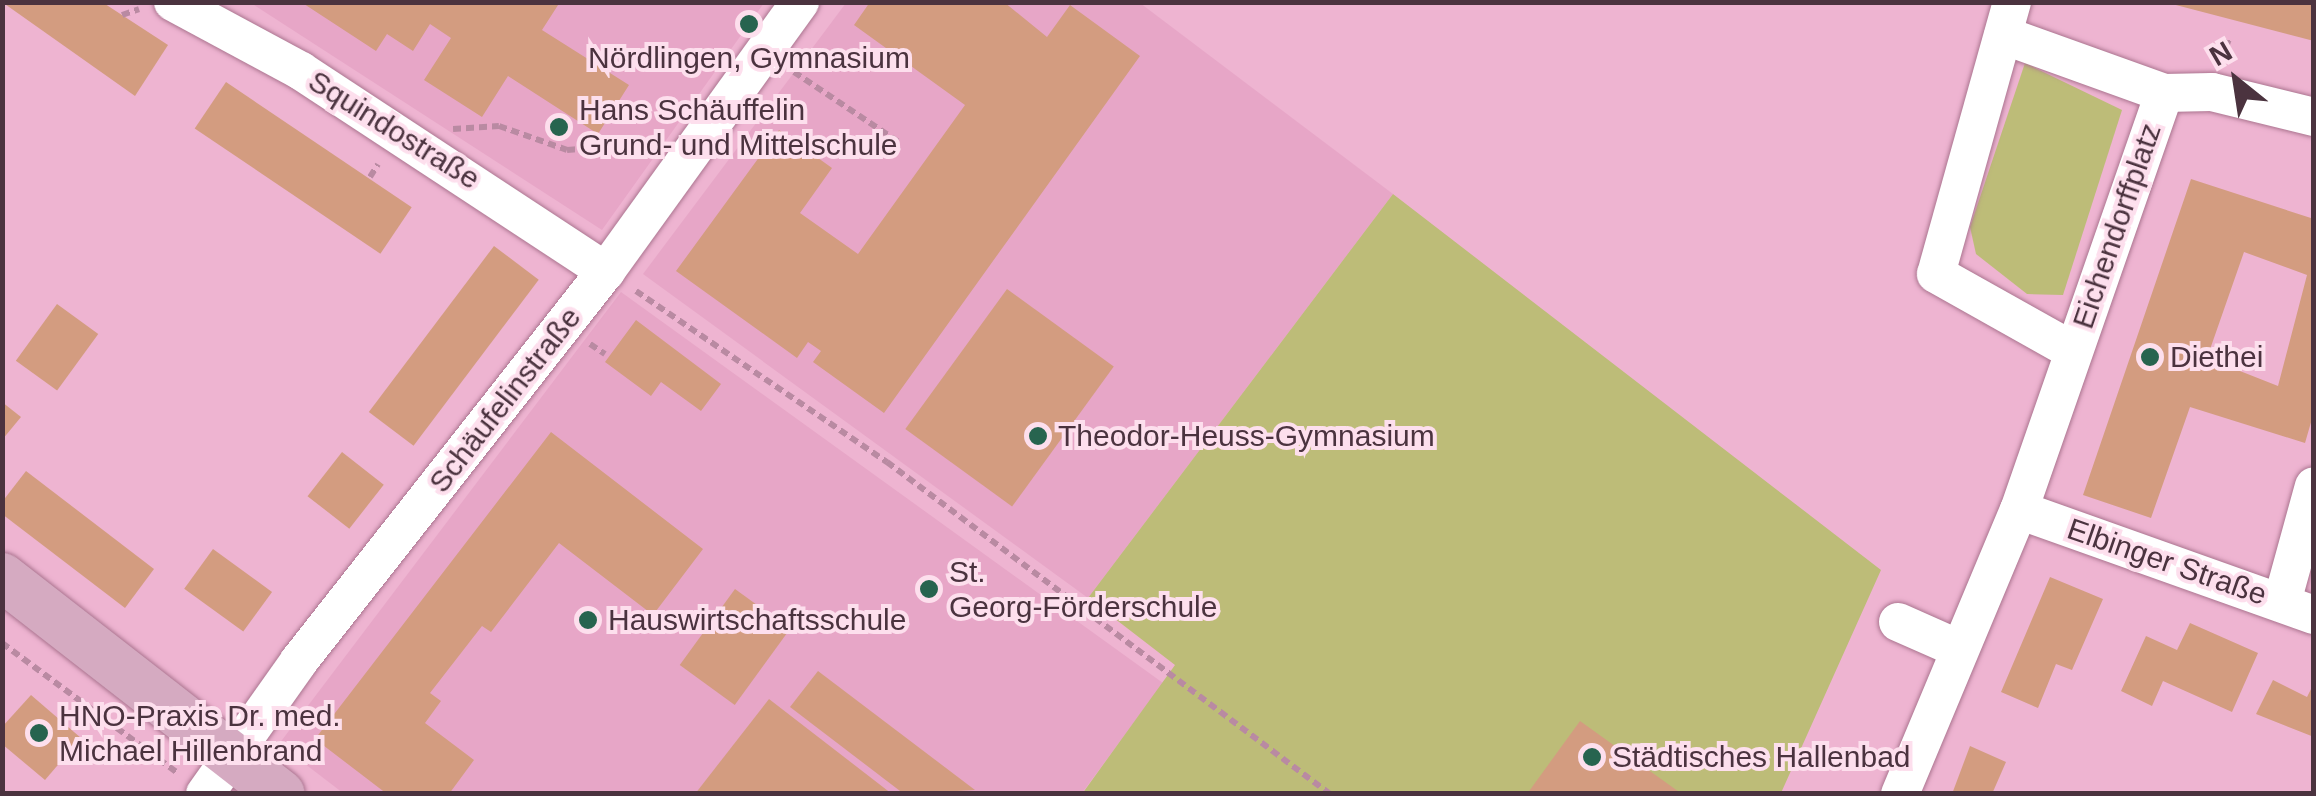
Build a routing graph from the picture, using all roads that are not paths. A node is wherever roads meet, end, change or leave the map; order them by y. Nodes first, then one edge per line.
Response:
1 (174, 2) edge
2 (800, 2) edge
3 (2008, 15) edge
4 (2164, 93) junction
5 (2314, 118) edge
6 (606, 271) junction
7 (2073, 351) junction
8 (2314, 486) edge
9 (2019, 510) junction
10 (2, 577) edge
11 (2298, 609) edge
12 (1898, 622) dead end
13 (1957, 648) junction
14 (213, 781) edge
15 (281, 794) edge
16 (1900, 794) edge

1 - 6 street, Squindostraße
2 - 6 street, Schäufelinstraße
3 - 4 street, Eichendorffplatz
3 - 7 street, Eichendorffplatz
4 - 5 street
4 - 7 street, Eichendorffplatz
6 - 14 street, Schäufelinstraße
7 - 9 street, Eichendorffplatz
8 - 11 street
9 - 11 street, Elbinger Straße
9 - 13 street, Eichendorffplatz
10 - 14 main road
12 - 13 street
13 - 16 street, Eichendorffplatz
14 - 15 main road

